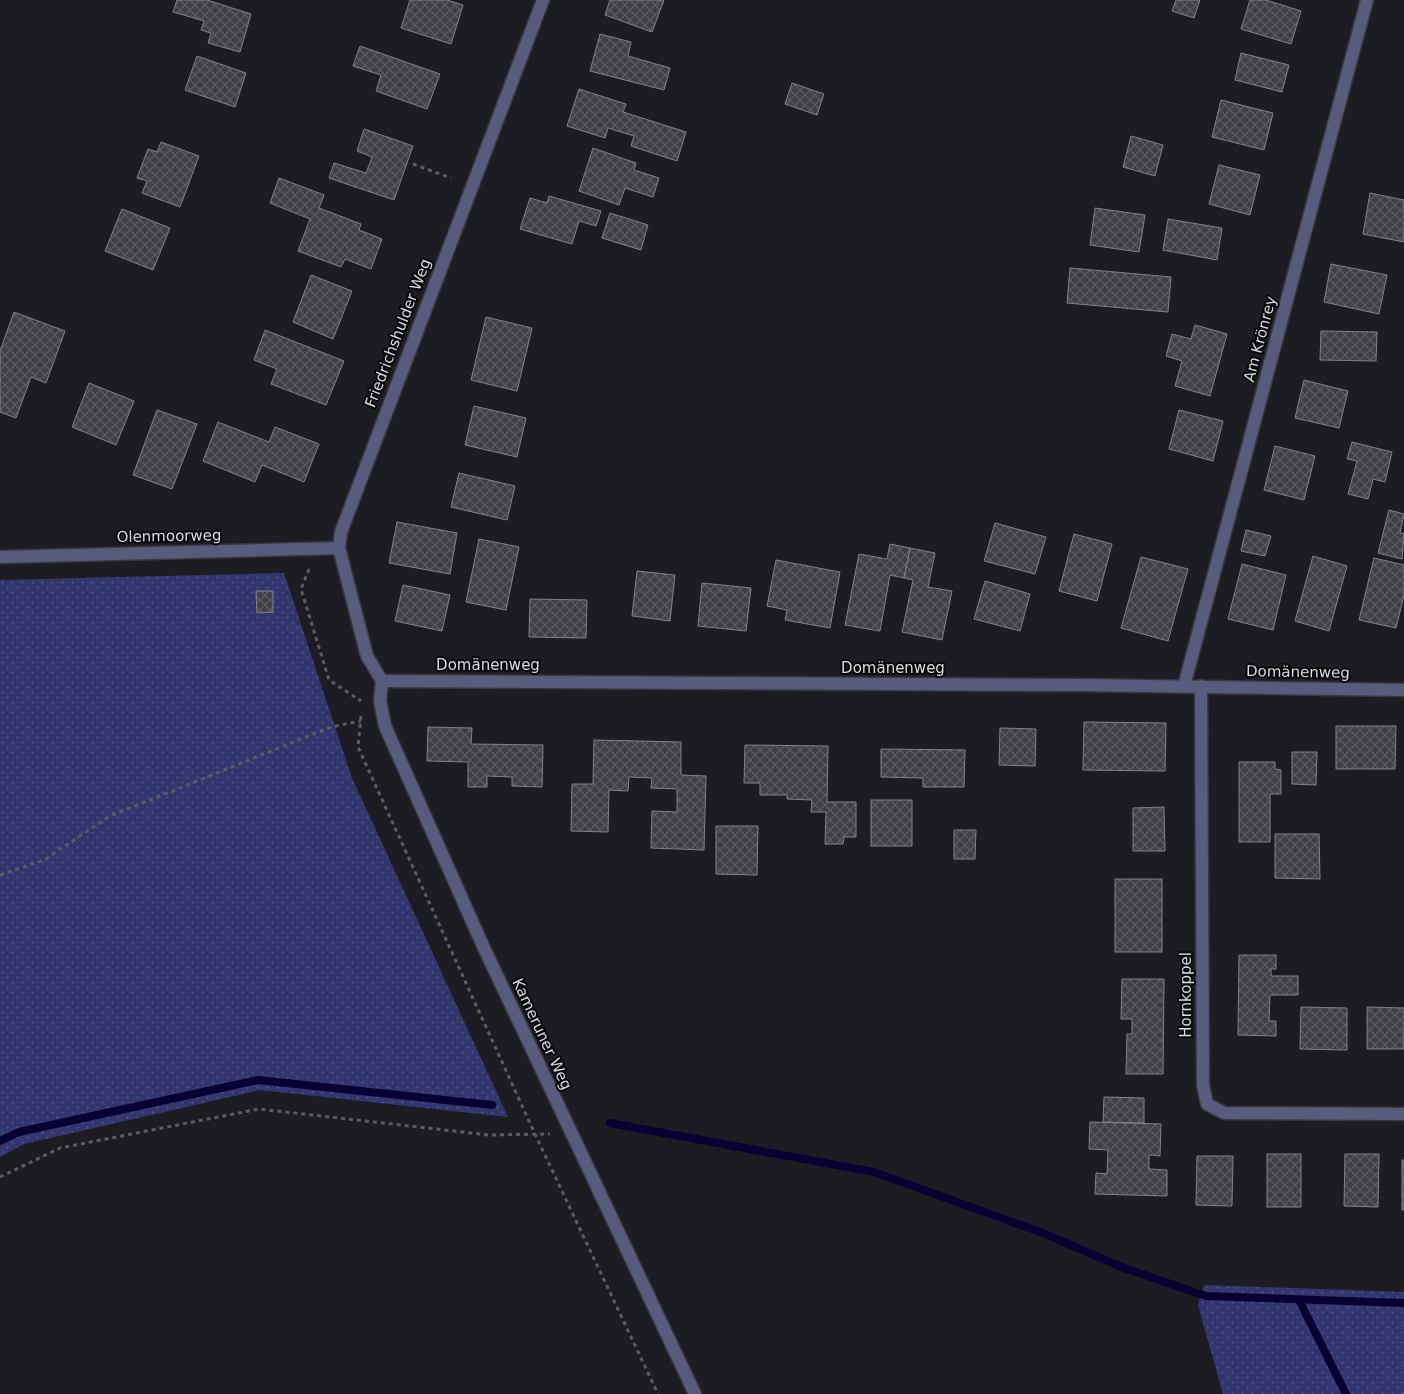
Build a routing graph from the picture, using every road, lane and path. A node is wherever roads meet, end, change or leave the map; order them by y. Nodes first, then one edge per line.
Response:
1 (543, 0) edge
2 (1368, 0) edge
3 (413, 164) dead end
4 (451, 178) dead end
5 (339, 548) junction
6 (0, 557) edge
7 (309, 568) dead end
8 (382, 681) junction
9 (1184, 686) junction
10 (1201, 686) junction
11 (1404, 690) edge
12 (365, 704) dead end
13 (362, 713) dead end
14 (382, 717) junction
15 (359, 722) junction
16 (0, 875) edge
17 (1404, 1114) edge
18 (571, 1133) junction
19 (535, 1134) junction
20 (0, 1177) edge
21 (658, 1394) edge
22 (695, 1394) edge

1 - 5 street, Friedrichshulder Weg
2 - 9 street, Am Krönrey
3 - 4 path
5 - 6 street, Olenmoorweg
5 - 8 street, Friedrichshulder Weg
7 - 12 path
8 - 9 street, Domänenweg
8 - 14 street, Kameruner Weg
9 - 10 street, Domänenweg
10 - 11 street, Domänenweg
10 - 17 street, Hornkoppel
13 - 15 path
14 - 15 path
14 - 18 street, Kameruner Weg
15 - 16 path
15 - 19 path
18 - 19 path
18 - 22 street, Kameruner Weg
19 - 20 path
19 - 21 path

